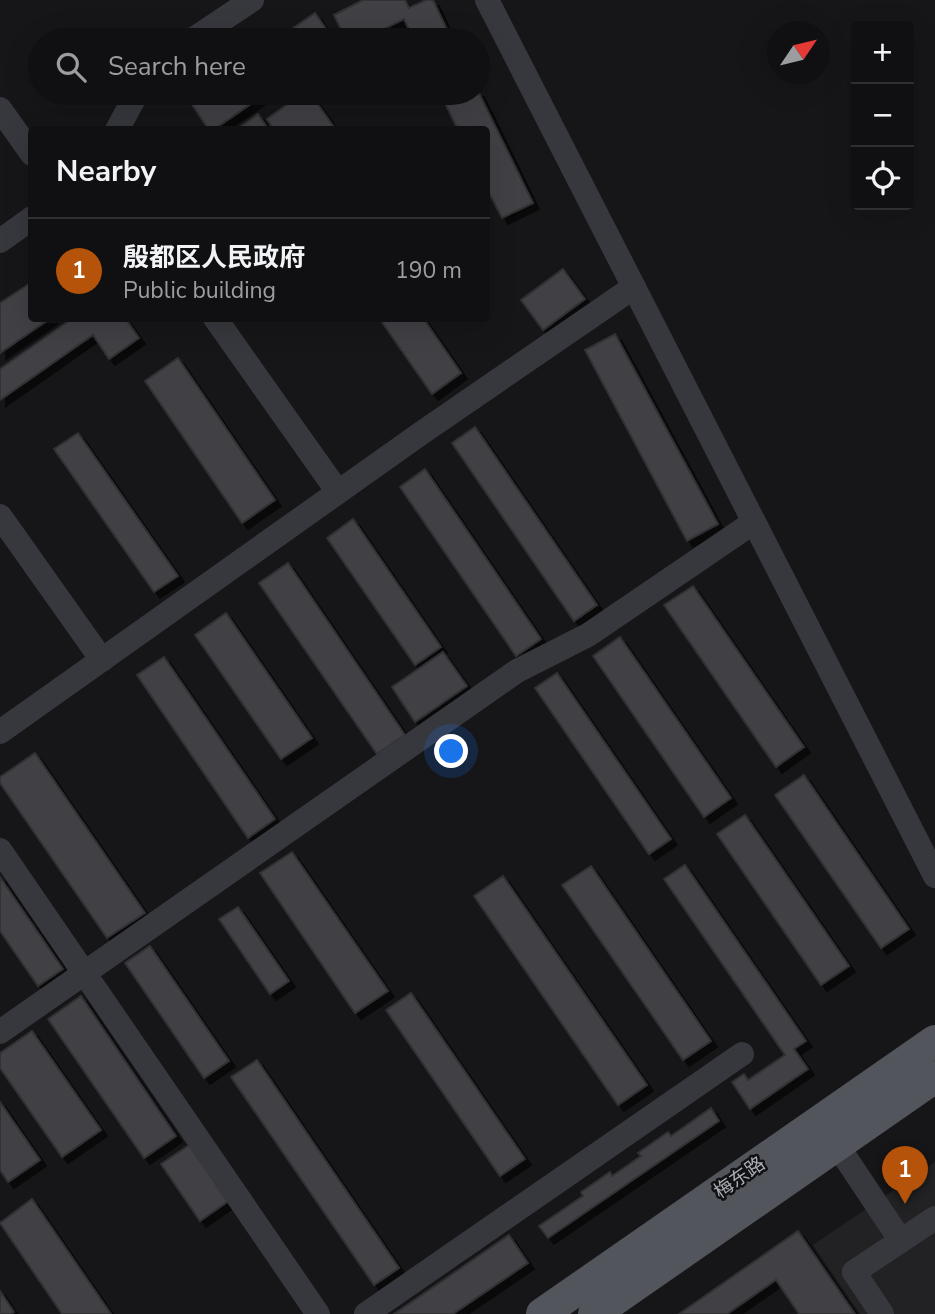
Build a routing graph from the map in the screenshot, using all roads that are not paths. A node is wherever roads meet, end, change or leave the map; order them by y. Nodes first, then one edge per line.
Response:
1 (252, 0) edge
2 (487, 0) edge
3 (210, 28) edge
4 (130, 105) edge
5 (0, 109) edge
6 (119, 126) edge
7 (28, 149) edge
8 (28, 221) edge
9 (0, 241) edge
10 (634, 287) junction
11 (218, 322) edge
12 (338, 492) junction
13 (0, 516) edge
14 (754, 522) junction
15 (102, 660) junction
16 (0, 732) edge
17 (0, 850) edge
18 (935, 876) edge
19 (85, 973) junction
20 (0, 1032) edge
21 (935, 1041) edge
22 (742, 1054) dead end
23 (935, 1077) edge
24 (837, 1146) junction
25 (935, 1218) edge
26 (901, 1241) junction
27 (318, 1314) edge
28 (366, 1314) edge
29 (542, 1314) edge
30 (594, 1314) edge
31 (882, 1314) edge

1 - 3 street
2 - 10 street
4 - 6 street
5 - 7 street
8 - 9 street
10 - 12 street
10 - 14 street
11 - 12 street
12 - 15 street
13 - 15 street
14 - 18 street
14 - 19 street
15 - 16 street
17 - 19 street
19 - 20 street
19 - 27 street
21 - 29 main road, 梅东路
22 - 28 street
23 - 24 main road, 梅东路
24 - 26 street
24 - 30 main road, 梅东路
25 - 26 street
26 - 31 street

